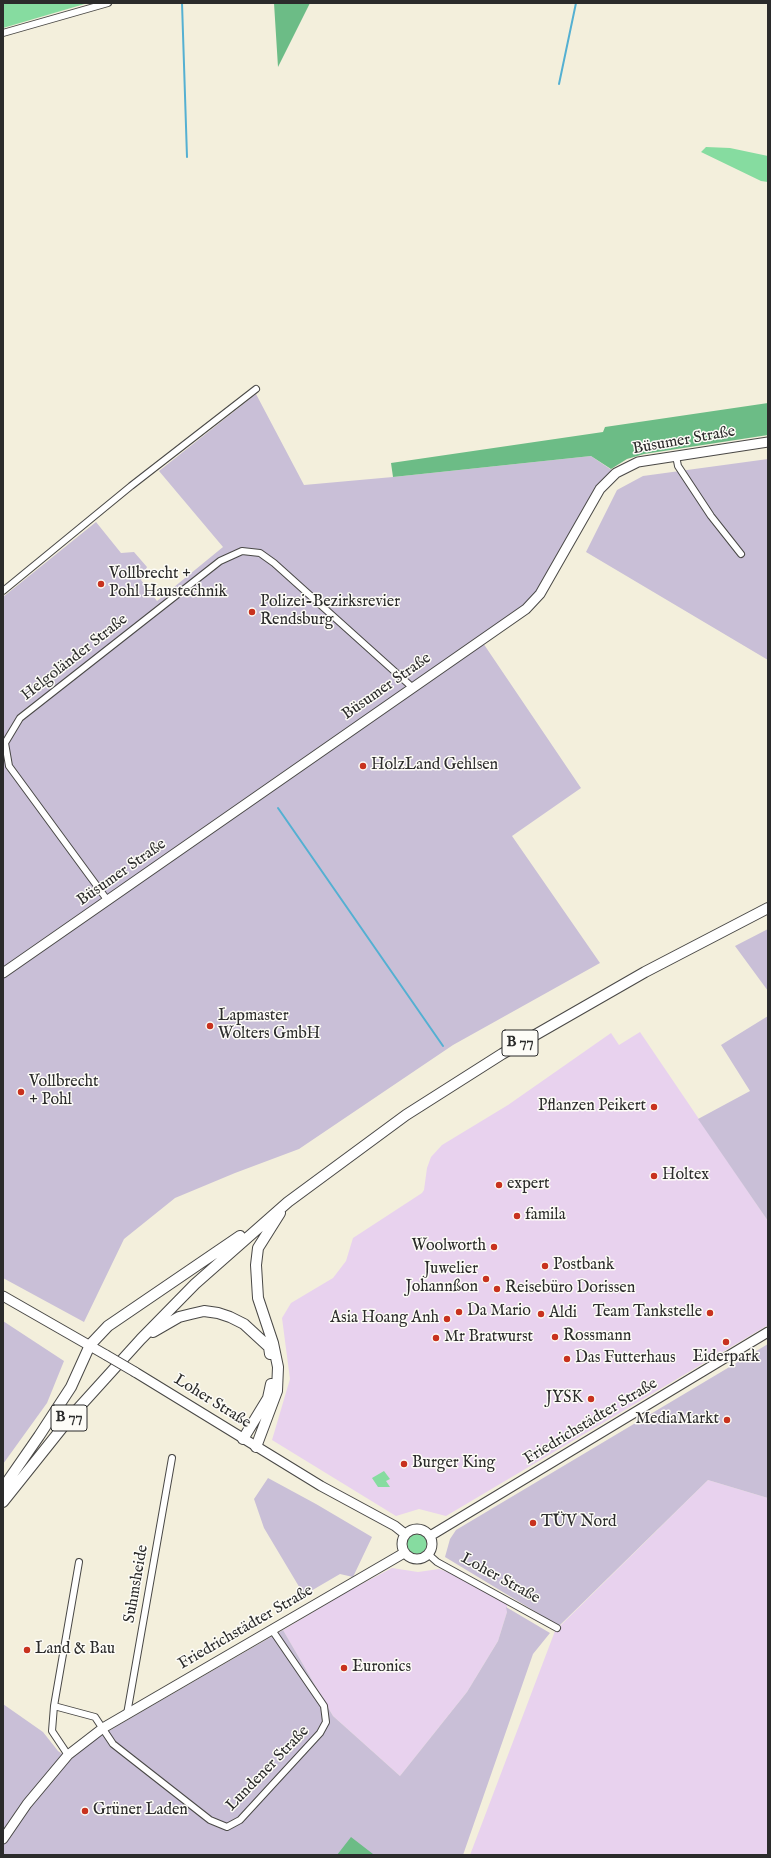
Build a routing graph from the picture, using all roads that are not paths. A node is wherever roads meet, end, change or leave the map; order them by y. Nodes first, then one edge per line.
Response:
1 (108, 3) edge
2 (3, 33) edge
3 (256, 389) dead end
4 (768, 442) edge
5 (676, 456) junction
6 (741, 554) dead end
7 (3, 591) edge
8 (413, 688) junction
9 (108, 901) junction
10 (768, 908) edge
11 (3, 973) edge
12 (288, 1202) junction
13 (273, 1214) junction
14 (3, 1296) edge
15 (768, 1332) edge
16 (141, 1339) junction
17 (90, 1346) junction
18 (243, 1439) junction
19 (256, 1447) junction
20 (172, 1458) dead end
21 (3, 1488) edge
22 (3, 1502) edge
23 (405, 1534) junction
24 (430, 1536) junction
25 (404, 1553) junction
26 (428, 1554) junction
27 (79, 1562) dead end
28 (557, 1628) dead end
29 (272, 1630) junction
30 (54, 1706) junction
31 (127, 1714) junction
32 (103, 1728) junction
33 (68, 1755) junction
34 (3, 1839) edge

1 - 2 street
3 - 7 street
4 - 5 street, Büsumer Straße
5 - 6 street
5 - 8 street, Büsumer Straße
8 - 9 street, Büsumer Straße
8 - 9 street, Helgoländer Straße
9 - 11 street, Büsumer Straße
10 - 12 main road, B 77
12 - 13 main road, B 77
12 - 19 main road
13 - 16 main road, B 77
13 - 17 main road
14 - 17 street, Loher Straße
15 - 24 street, Friedrichstädter Straße
16 - 18 main road
16 - 22 main road, B 77
17 - 18 street, Loher Straße, bridge
17 - 21 main road
18 - 19 street, Loher Straße
19 - 23 street, Loher Straße
20 - 31 street, Suhmsheide
23 - 24 street
23 - 25 street
24 - 26 street
25 - 26 street
25 - 29 street, Friedrichstädter Straße
26 - 28 street, Loher Straße
27 - 30 street
29 - 31 street, Friedrichstädter Straße
29 - 32 street, Lundener Straße
30 - 32 street
30 - 33 street
31 - 32 street, Friedrichstädter Straße
32 - 33 street, Friedrichstädter Straße
33 - 34 street, Friedrichstädter Straße

